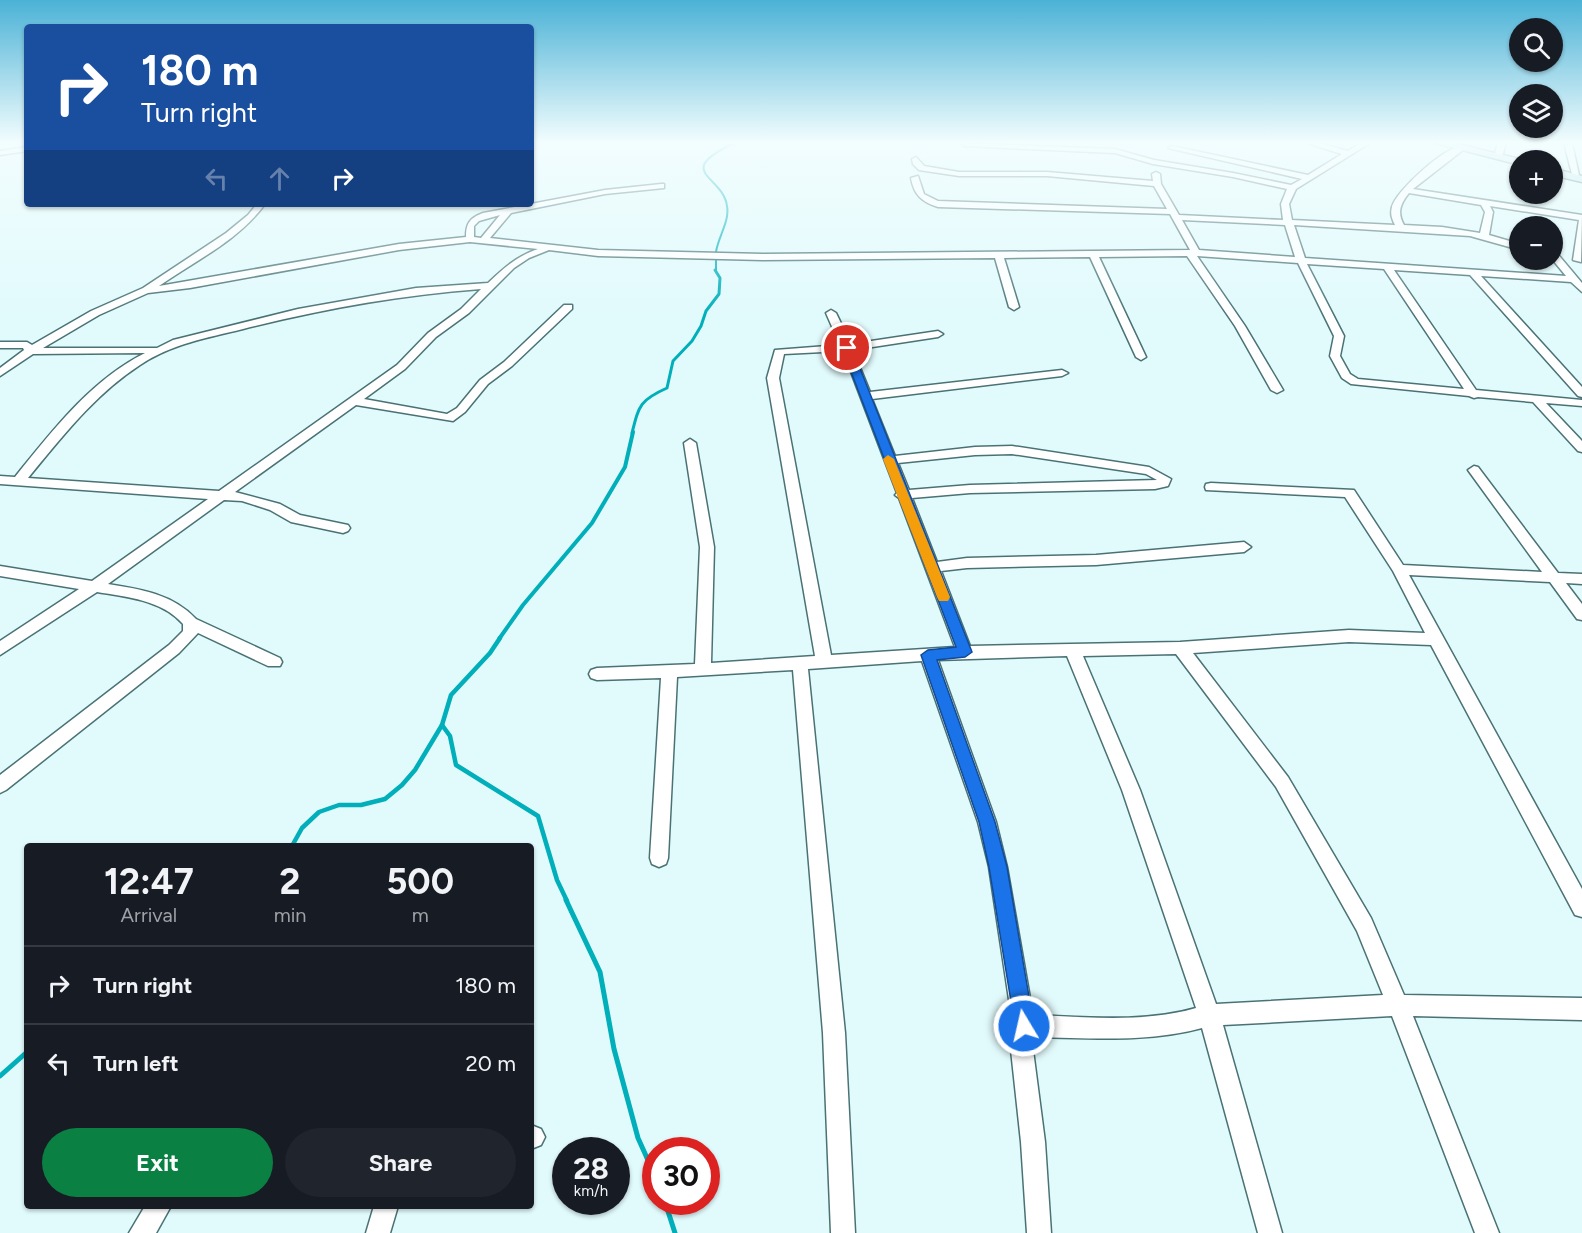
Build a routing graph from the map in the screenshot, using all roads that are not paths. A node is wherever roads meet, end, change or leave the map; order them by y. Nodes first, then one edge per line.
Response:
1 (561, 201) edge
2 (928, 201) edge
3 (1166, 201) edge
4 (1287, 201) edge
5 (1399, 201) edge
6 (1474, 201) edge
7 (1484, 202) junction
8 (534, 206) edge
9 (258, 207) edge
10 (528, 207) edge
11 (508, 211) junction
12 (1174, 215) junction
13 (1582, 220) edge
14 (1289, 223) junction
15 (1401, 228) junction
16 (1484, 236) junction
17 (470, 239) junction
18 (483, 240) junction
19 (1509, 244) edge
20 (551, 248) junction
21 (1193, 253) junction
22 (1094, 255) junction
23 (999, 256) junction
24 (1563, 256) edge
25 (1300, 258) junction
26 (1580, 260) edge
27 (1387, 266) junction
28 (1563, 267) edge
29 (1473, 272) junction
30 (1572, 279) junction
31 (489, 286) junction
32 (1582, 289) edge
33 (146, 290) junction
34 (568, 307) dead end
35 (1014, 307) dead end
36 (831, 313) dead end
37 (938, 334) dead end
38 (0, 345) edge
39 (847, 348) junction
40 (157, 350) junction
41 (30, 351) junction
42 (1141, 357) dead end
43 (0, 373) edge
44 (1062, 373) dead end
45 (1277, 390) dead end
46 (1582, 394) edge
47 (1474, 395) junction
48 (865, 396) junction
49 (1537, 400) junction
50 (354, 401) junction
51 (1582, 403) edge
52 (690, 442) dead end
53 (1582, 448) edge
54 (889, 460) junction
55 (1474, 470) dead end
56 (20, 479) junction
57 (0, 480) edge
58 (1211, 487) dead end
59 (225, 494) junction
60 (902, 495) junction
61 (343, 528) dead end
62 (1244, 547) dead end
63 (932, 567) junction
64 (1399, 570) junction
65 (0, 571) edge
66 (1552, 578) junction
67 (1582, 579) edge
68 (95, 586) junction
69 (1582, 615) edge
70 (191, 623) junction
71 (1438, 639) junction
72 (1180, 648) junction
73 (0, 649) edge
74 (1072, 649) junction
75 (965, 652) junction
76 (928, 655) junction
77 (274, 662) dead end
78 (824, 662) junction
79 (800, 664) junction
80 (703, 670) junction
81 (669, 672) junction
82 (597, 674) dead end
83 (0, 785) edge
84 (659, 858) dead end
85 (1582, 908) edge
86 (1398, 1005) junction
87 (1582, 1009) edge
88 (1209, 1015) junction
89 (1024, 1026) junction
90 (157, 1209) edge
91 (385, 1209) edge
92 (141, 1233) edge
93 (378, 1233) edge
94 (843, 1233) edge
95 (1039, 1233) edge
96 (1270, 1233) edge
97 (1487, 1233) edge

1 - 8 street
2 - 12 street
3 - 12 street
4 - 14 street
5 - 15 street
6 - 7 street
7 - 13 street
7 - 16 street
9 - 33 street
10 - 11 street
11 - 17 street
11 - 18 street
12 - 14 street
12 - 21 street
13 - 26 street
14 - 15 street
14 - 25 street
15 - 16 street
16 - 19 street
17 - 18 street
17 - 33 street
18 - 20 street
20 - 23 street
20 - 31 street
21 - 22 street
21 - 25 street
21 - 45 street
22 - 23 street
22 - 42 street
23 - 35 street
24 - 26 street
25 - 27 street
25 - 47 street
27 - 29 street
27 - 47 street
28 - 30 street
29 - 30 street
29 - 46 street
30 - 32 street
31 - 40 street
31 - 50 street
33 - 41 street
34 - 50 street
36 - 39 street
37 - 39 street
38 - 41 street
39 - 48 street
39 - 78 street
40 - 41 street
40 - 56 street
41 - 43 street
44 - 48 street
47 - 49 street
48 - 54 street
49 - 51 street
49 - 53 street
50 - 59 street
52 - 80 street
54 - 60 street
54 - 60 street
55 - 66 street
56 - 57 street
56 - 59 street
58 - 64 street
59 - 61 street
59 - 68 street
60 - 63 street
62 - 63 street
63 - 75 street
64 - 66 street
64 - 71 street
65 - 68 street
66 - 67 street
66 - 69 street
68 - 70 street
68 - 73 street
70 - 77 street
70 - 83 street
71 - 72 street
71 - 85 street
72 - 74 street
72 - 86 street
74 - 75 street
74 - 88 street
75 - 76 street
76 - 78 street
76 - 89 street
78 - 79 street
79 - 80 street
79 - 94 street
80 - 81 street
81 - 82 street
81 - 84 street
86 - 87 street
86 - 88 street
86 - 97 street
88 - 89 street
88 - 96 street
89 - 95 street
90 - 92 street
91 - 93 street

